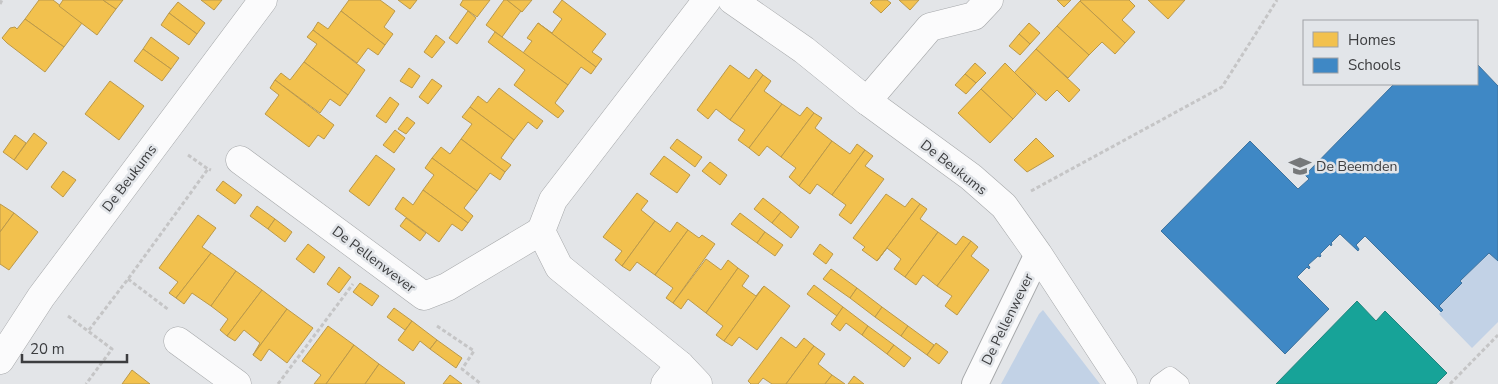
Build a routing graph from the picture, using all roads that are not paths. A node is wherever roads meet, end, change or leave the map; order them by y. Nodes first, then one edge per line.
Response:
1 (263, 0) edge
2 (706, 0) edge
3 (732, 0) edge
4 (989, 0) edge
5 (867, 101) junction
6 (240, 160) road end
7 (541, 230) junction
8 (1038, 254) junction
9 (178, 341) road end
10 (0, 360) edge
11 (672, 374) edge
12 (237, 384) edge
13 (698, 384) edge
14 (975, 384) edge
15 (1123, 384) edge
16 (1158, 384) edge
17 (1180, 384) edge

1 - 10 street, De Beukums
2 - 7 street
3 - 5 street, De Beukums
4 - 5 street
5 - 8 street, De Beukums
6 - 7 street, De Pellenwever
7 - 11 street
8 - 14 street, De Pellenwever
8 - 15 street, De Beukums
9 - 12 street
11 - 13 street
16 - 17 lane

